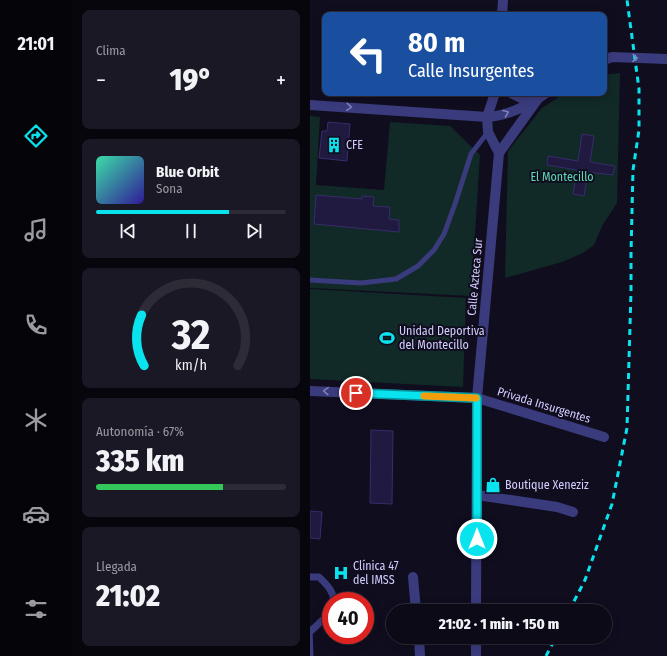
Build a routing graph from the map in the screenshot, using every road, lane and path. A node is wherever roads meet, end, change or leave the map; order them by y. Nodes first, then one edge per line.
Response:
1 (503, 0) edge
2 (502, 12) edge
3 (607, 59) edge
4 (667, 59) edge
5 (494, 96) edge
6 (518, 96) edge
7 (542, 96) edge
8 (310, 105) edge
9 (487, 117) junction
10 (488, 132) junction
11 (499, 153) junction
12 (310, 280) edge
13 (310, 391) edge
14 (477, 398) junction
15 (604, 437) dead end
16 (477, 496) junction
17 (573, 512) dead end
18 (310, 577) edge
19 (414, 577) dead end
20 (332, 592) edge
21 (416, 604) edge
22 (476, 604) edge
23 (322, 620) edge
24 (310, 630) edge
25 (419, 644) edge
26 (476, 644) edge
27 (311, 656) edge
28 (420, 656) edge
29 (476, 656) edge

1 - 2 street
3 -> 4 street
5 - 9 street
6 - 7 street
9 -> 7 street
7 - 11 street
8 -> 9 street
9 - 10 street
10 - 11 street
10 - 12 lane
11 - 14 street, Calle Azteca Sur
14 -> 13 street, Privada Insurgentes
14 - 15 street, Privada Insurgentes
14 - 16 street, Calle Azteca Sur
16 - 17 street
16 - 22 street, Calle Azteca Sur
18 - 20 street
19 - 21 street
23 - 24 street
24 - 27 lane
25 - 28 street
26 - 29 street

